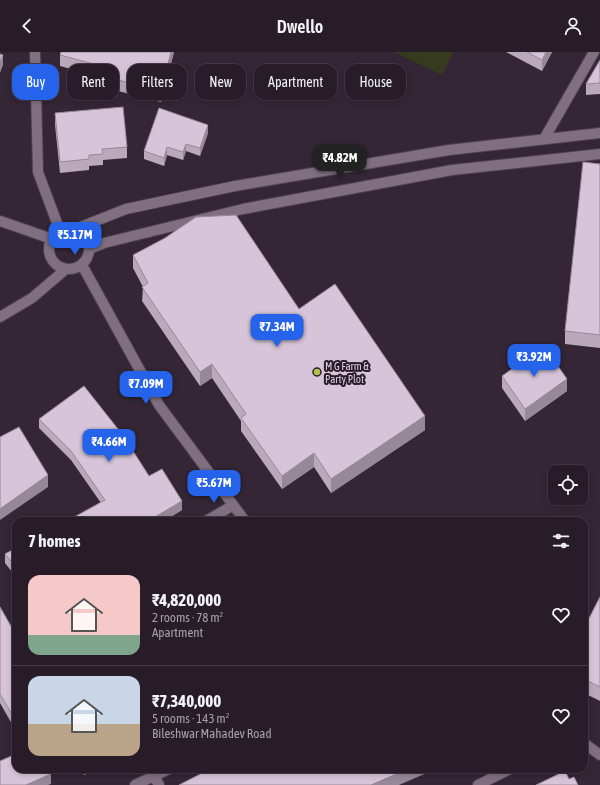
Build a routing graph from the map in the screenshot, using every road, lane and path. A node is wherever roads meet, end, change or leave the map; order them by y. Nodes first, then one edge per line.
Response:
1 (35, 52) edge
2 (594, 52) edge
3 (600, 133) edge
4 (544, 139) junction
5 (600, 154) edge
6 (0, 221) edge
7 (73, 230) junction
8 (60, 231) junction
9 (52, 239) junction
10 (89, 249) junction
11 (82, 264) junction
12 (66, 269) junction
13 (0, 317) edge
14 (232, 506) junction
15 (213, 517) edge
16 (242, 517) edge
17 (588, 746) edge
18 (600, 755) edge
19 (164, 773) edge
20 (502, 773) edge
21 (156, 780) edge
22 (135, 785) edge
23 (478, 785) edge

1 - 8 street
2 - 4 street
3 - 4 street
4 - 7 street
5 - 10 street
6 - 9 street
7 - 8 street
7 - 10 street
8 - 9 street
9 - 12 street
10 - 11 street
11 - 12 street
11 - 14 street
12 - 13 street
14 - 15 street
14 - 16 street
17 - 18 street
19 - 21 street
20 - 23 street
21 - 22 street

